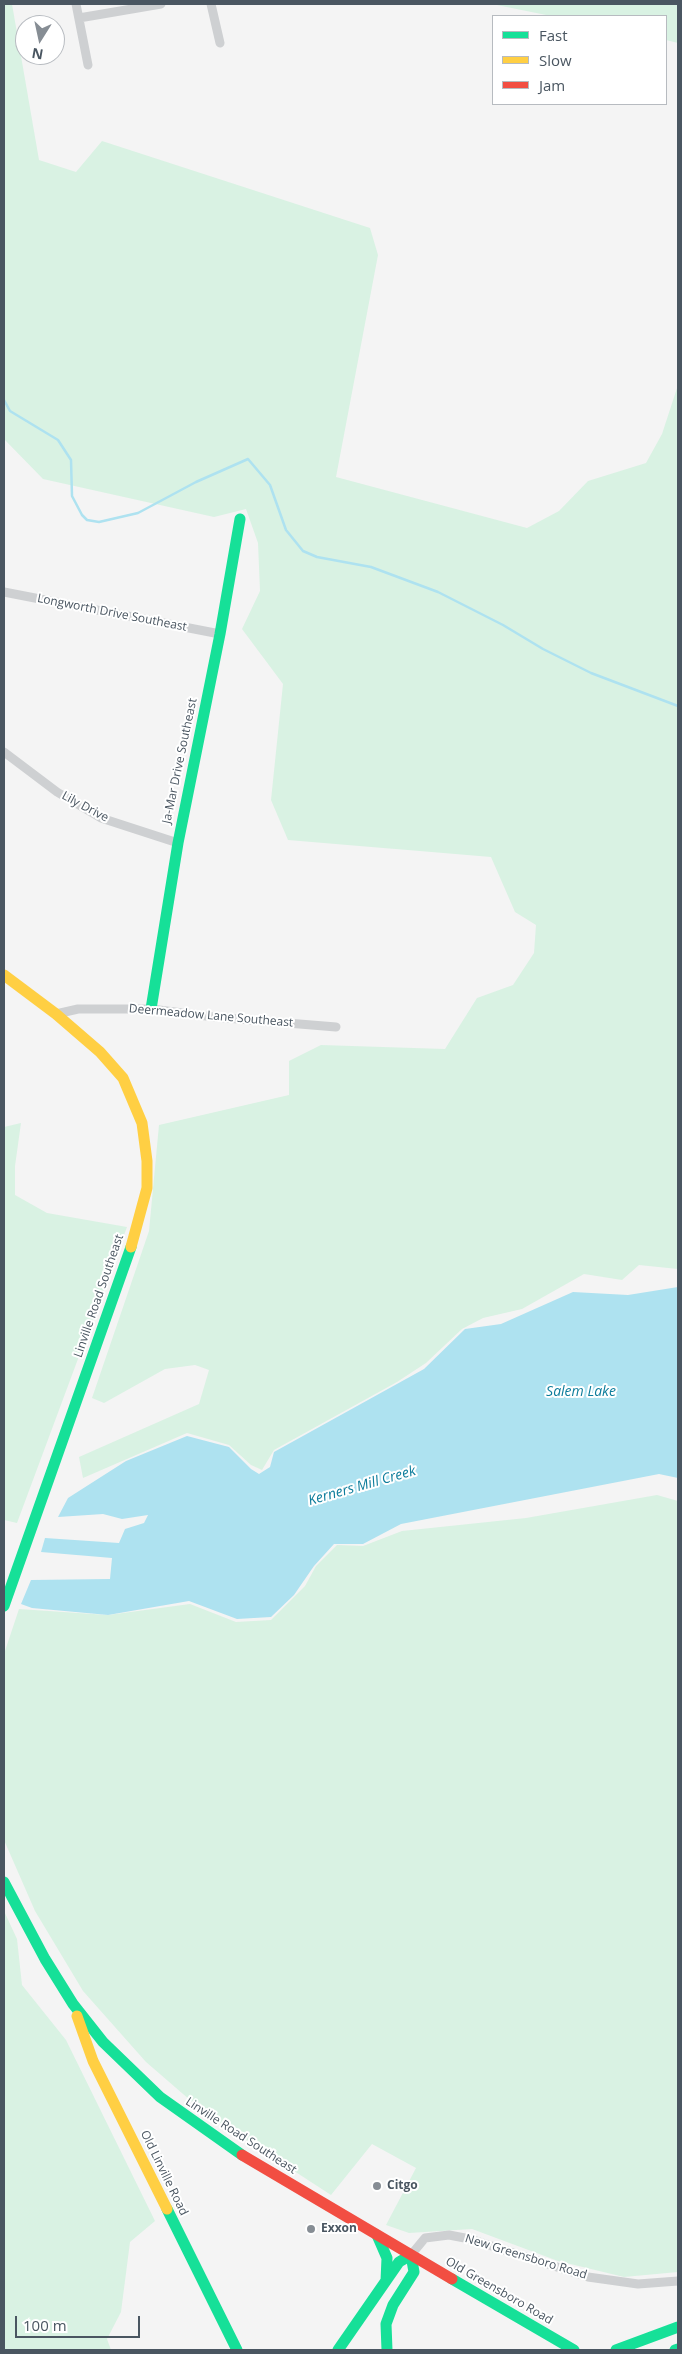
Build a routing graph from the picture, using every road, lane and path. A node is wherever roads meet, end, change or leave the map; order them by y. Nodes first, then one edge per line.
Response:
1 (76, 4) edge
2 (161, 4) edge
3 (211, 4) edge
4 (79, 18) junction
5 (220, 43) dead end
6 (88, 65) dead end
7 (240, 519) dead end
8 (4, 592) edge
9 (220, 634) junction
10 (4, 752) edge
11 (178, 843) junction
12 (5, 980) edge
13 (151, 1009) junction
14 (56, 1014) junction
15 (336, 1027) dead end
16 (4, 1606) edge
17 (4, 1882) edge
18 (73, 2004) junction
19 (377, 2235) junction
20 (411, 2254) junction
21 (386, 2281) junction
22 (678, 2281) edge
23 (678, 2327) edge
24 (237, 2350) edge
25 (338, 2350) edge
26 (387, 2350) edge
27 (574, 2350) edge
28 (616, 2350) edge

1 - 4 street
2 - 4 street
3 - 5 street
4 - 6 street
7 - 9 main road, Ja-Mar Drive Southeast
8 - 9 street, Longworth Drive Southeast
9 - 11 main road, Ja-Mar Drive Southeast
10 - 11 street, Lily Drive
11 - 13 main road, Ja-Mar Drive Southeast
12 - 14 main road, Linville Road Southeast
13 - 14 street, Deermeadow Lane Southeast
13 - 15 street, Deermeadow Lane Southeast
14 - 16 main road, Linville Road Southeast
17 - 18 main road, Linville Road Southeast
18 - 19 main road, Linville Road Southeast
18 - 24 main road, Old Linville Road
19 - 20 main road, Linville Road Southeast
19 - 21 main road
20 - 21 main road
20 - 22 street, New Greensboro Road
20 - 26 main road
20 - 27 main road, Old Greensboro Road
21 - 25 main road
23 - 28 main road

